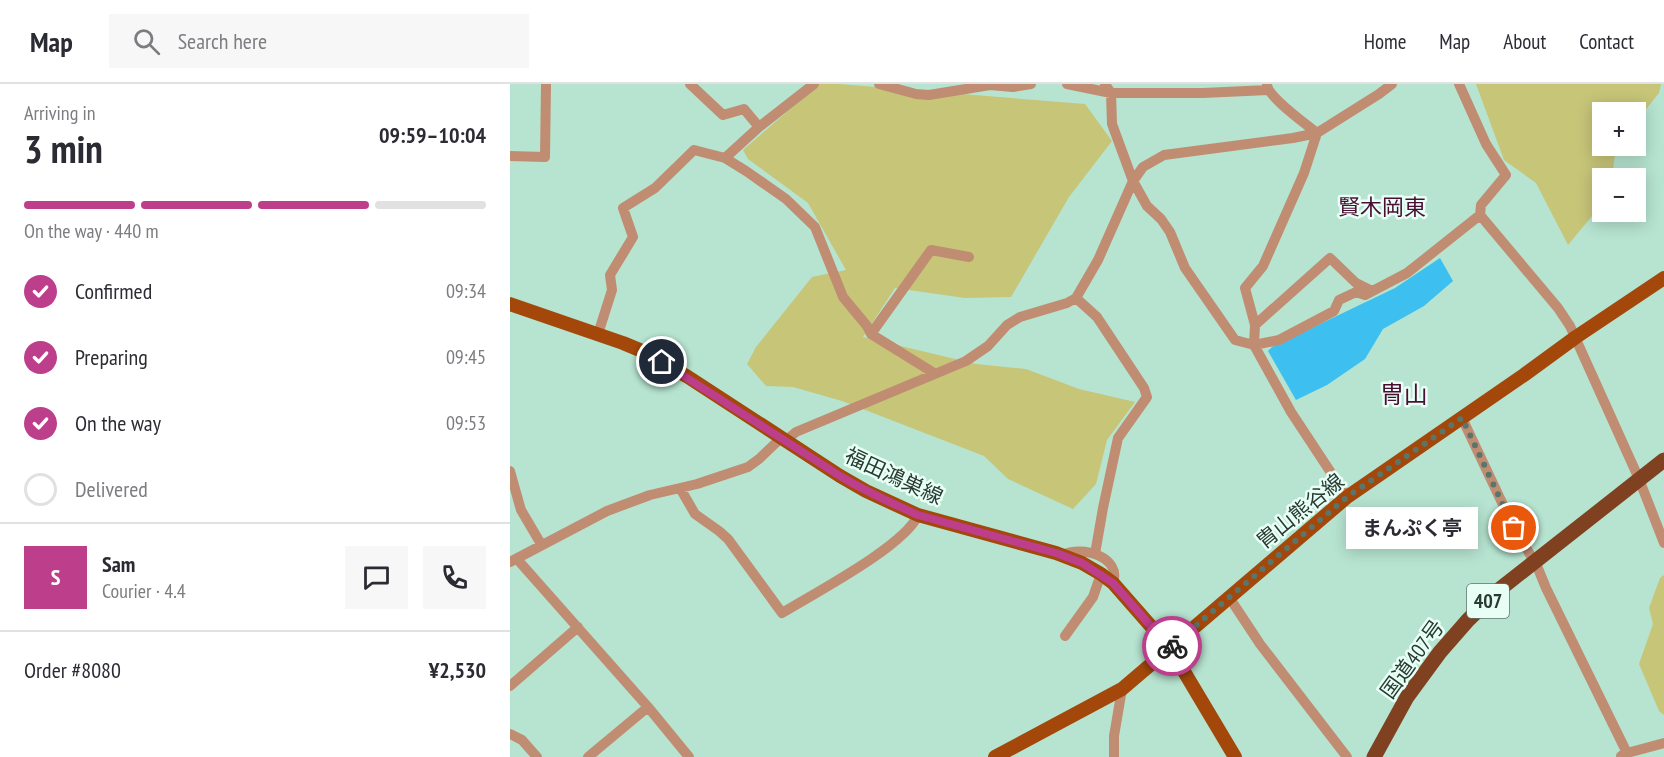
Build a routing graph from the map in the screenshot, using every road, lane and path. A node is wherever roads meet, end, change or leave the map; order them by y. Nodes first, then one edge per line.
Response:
1 (546, 84) edge
2 (814, 84) edge
3 (879, 84) edge
4 (1031, 84) edge
5 (1067, 84) edge
6 (1195, 84) edge
7 (1392, 84) edge
8 (1459, 84) edge
9 (697, 86) edge
10 (1267, 87) edge
11 (1108, 88) edge
12 (1203, 93) junction
13 (759, 127) junction
14 (1317, 134) junction
15 (510, 156) edge
16 (725, 158) junction
17 (1133, 181) junction
18 (1480, 215) junction
19 (969, 257) dead end
20 (1664, 278) edge
21 (1372, 291) junction
22 (1076, 298) junction
23 (510, 304) edge
24 (1255, 326) junction
25 (598, 334) junction
26 (871, 334) junction
27 (1576, 337) junction
28 (1254, 345) junction
29 (934, 373) junction
30 (1462, 418) junction
31 (783, 440) junction
32 (1664, 460) edge
33 (510, 471) edge
34 (1639, 479) junction
35 (680, 488) junction
36 (1347, 497) junction
37 (918, 515) junction
38 (1664, 543) edge
39 (541, 544) junction
40 (1095, 554) junction
41 (1063, 555) junction
42 (513, 560) edge
43 (1534, 561) junction
44 (1101, 574) junction
45 (1113, 583) junction
46 (1229, 597) junction
47 (578, 627) junction
48 (1065, 636) dead end
49 (1170, 648) junction
50 (510, 686) edge
51 (1122, 689) junction
52 (648, 707) junction
53 (510, 734) edge
54 (1664, 743) edge
55 (1646, 748) junction
56 (1625, 756) edge
57 (537, 757) edge
58 (588, 757) edge
59 (689, 757) edge
60 (995, 757) edge
61 (1114, 757) edge
62 (1235, 757) edge
63 (1347, 757) edge
64 (1374, 757) edge
65 (1655, 757) edge

1 - 15 street
2 - 13 street
3 - 4 street
5 - 11 street
6 - 12 street
7 - 14 street
8 - 18 street
9 - 13 street
10 - 12 street
10 - 14 street
11 - 12 street
11 - 17 street
13 - 16 street
14 - 17 street
14 - 24 street
16 - 25 street
16 - 26 street
17 - 22 street
17 - 28 street
18 - 21 street
18 - 27 street
19 - 26 street
20 - 27 main road, 胄山熊谷線
21 - 24 street
21 - 28 street
22 - 29 street
22 - 40 street
23 - 25 main road, 福田鴻巣線
24 - 28 street
25 - 31 main road, 福田鴻巣線
26 - 29 street
27 - 30 main road, 胄山熊谷線
27 - 34 street
28 - 36 street
29 - 31 street
30 - 36 main road, 胄山熊谷線
30 - 43 street
31 - 35 street
31 - 37 main road, 福田鴻巣線
32 - 34 highway, 国道407号 / 407
33 - 39 street
34 - 38 street
34 - 43 highway, 国道407号 / 407
35 - 37 street
35 - 39 street
36 - 46 main road, 胄山熊谷線
37 - 41 main road, 福田鴻巣線
39 - 42 street
40 - 41 street
40 - 45 street
41 - 44 main road, 福田鴻巣線
42 - 47 street
43 - 56 street
43 - 64 highway, 国道407号 / 407
44 - 45 main road, 福田鴻巣線
44 - 48 street
45 - 49 main road, 福田鴻巣線
46 - 49 main road, 胄山熊谷線
46 - 63 street
47 - 50 street
47 - 52 street
49 - 51 main road, 胄山熊谷線
49 - 62 main road, 福田鴻巣線
51 - 60 main road, 胄山熊谷線
51 - 61 street
52 - 58 street
52 - 59 street
53 - 57 street
54 - 55 street
55 - 56 street
55 - 65 street

